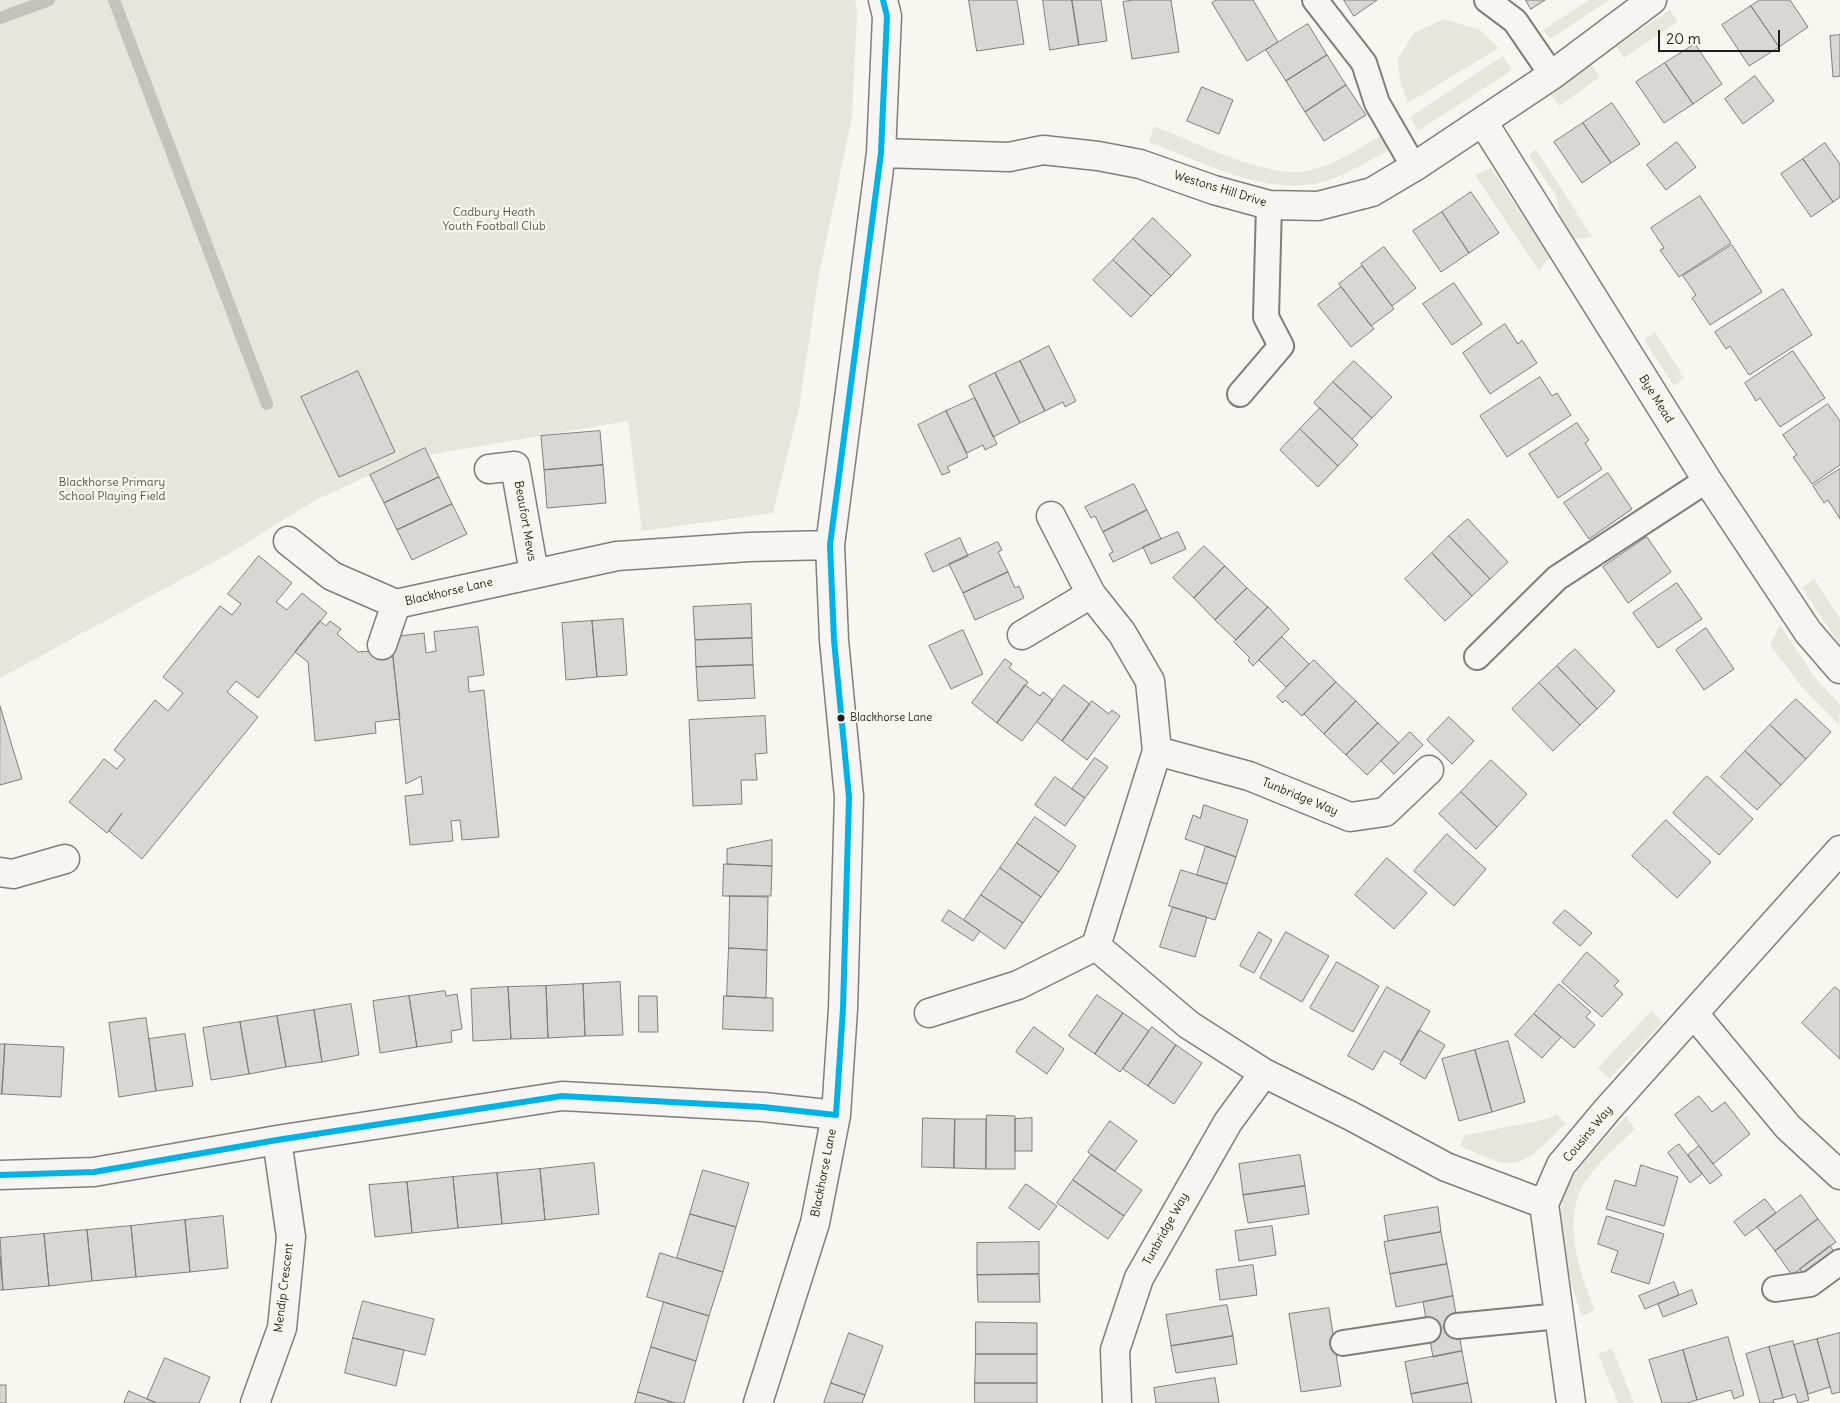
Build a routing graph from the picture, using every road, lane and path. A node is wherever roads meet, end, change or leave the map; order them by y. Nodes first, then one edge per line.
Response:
1 (883, 0) edge
2 (1315, 0) edge
3 (1487, 0) edge
4 (1652, 0) edge
5 (1552, 75) junction
6 (1483, 122) junction
7 (881, 152) junction
8 (1414, 167) junction
9 (1269, 205) junction
10 (1240, 394) dead end
11 (489, 470) dead end
12 (1707, 480) junction
13 (1051, 516) dead end
14 (288, 540) dead end
15 (830, 545) junction
16 (534, 573) junction
17 (1091, 594) junction
18 (396, 604) junction
19 (1022, 635) dead end
20 (382, 646) dead end
21 (1477, 658) dead end
22 (1840, 669) edge
23 (1157, 751) junction
24 (1429, 770) dead end
25 (1840, 850) edge
26 (65, 859) dead end
27 (0, 872) edge
28 (1096, 946) junction
29 (929, 1013) dead end
30 (1694, 1014) junction
31 (1264, 1073) junction
32 (836, 1115) junction
33 (277, 1140) junction
34 (0, 1175) edge
35 (1840, 1175) edge
36 (1544, 1204) junction
37 (1840, 1262) edge
38 (1776, 1289) dead end
39 (1458, 1326) dead end
40 (1561, 1327) junction
41 (1428, 1330) dead end
42 (1343, 1343) dead end
43 (255, 1403) edge
44 (758, 1403) edge
45 (1117, 1403) edge
46 (1571, 1403) edge
47 (1587, 1403) edge

1 - 7 street, Blackhorse Lane
2 - 8 lane
3 - 5 lane
4 - 5 street, Westons Hill Drive
5 - 6 street, Westons Hill Drive
6 - 8 street, Westons Hill Drive
6 - 12 street, Bye Mead
7 - 9 street, Westons Hill Drive
7 - 15 street, Blackhorse Lane
8 - 9 street, Westons Hill Drive
9 - 10 lane
11 - 16 street, Beaufort Mews
12 - 21 lane
12 - 22 street, Bye Mead
13 - 17 street
14 - 18 street, Blackhorse Lane
15 - 16 street, Blackhorse Lane
15 - 32 street, Blackhorse Lane
16 - 18 street, Blackhorse Lane
17 - 19 street
17 - 23 street
18 - 20 street, Blackhorse Lane
23 - 24 street, Tunbridge Way
23 - 28 street
25 - 30 street, Cousins Way
26 - 27 street
28 - 29 street
28 - 31 street
30 - 35 street
30 - 36 street, Cousins Way
31 - 36 street
31 - 45 street, Tunbridge Way
32 - 33 street
32 - 44 street, Blackhorse Lane
33 - 34 street
33 - 43 street, Mendip Crescent
36 - 40 street
37 - 38 lane
39 - 40 lane
40 - 46 street
40 - 47 street
41 - 42 lane

